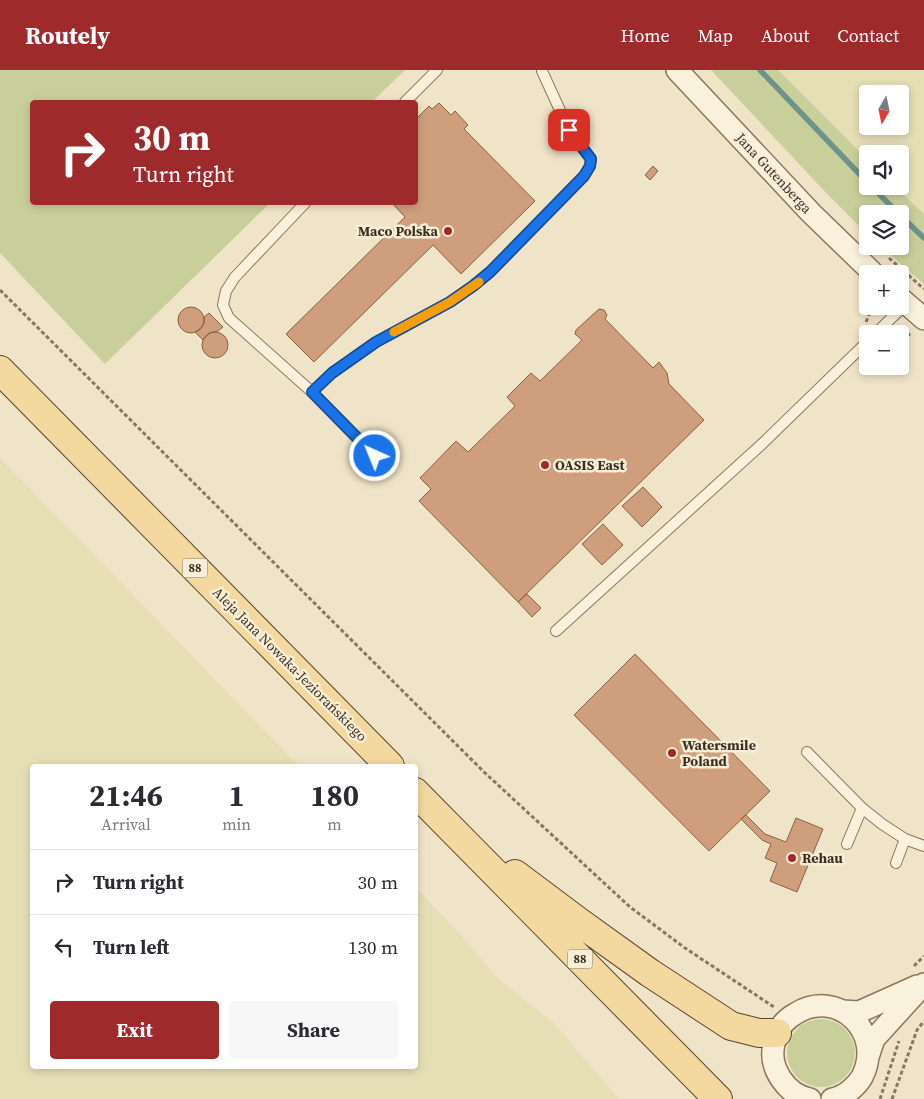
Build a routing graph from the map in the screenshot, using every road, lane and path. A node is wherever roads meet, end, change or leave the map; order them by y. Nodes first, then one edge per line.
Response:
1 (437, 70) edge
2 (542, 70) edge
3 (677, 70) edge
4 (407, 100) edge
5 (303, 205) edge
6 (885, 255) edge
7 (865, 265) edge
8 (924, 289) edge
9 (0, 290) edge
10 (909, 307) edge
11 (892, 315) edge
12 (924, 319) edge
13 (883, 325) edge
14 (859, 350) edge
15 (0, 370) edge
16 (312, 392) junction
17 (375, 456) dead end
18 (556, 631) dead end
19 (807, 752) dead end
20 (388, 764) edge
21 (418, 795) edge
22 (862, 808) junction
23 (442, 819) junction
24 (905, 839) junction
25 (847, 844) dead end
26 (924, 846) edge
27 (896, 862) dead end
28 (924, 983) edge
29 (843, 1011) junction
30 (924, 1022) edge
31 (783, 1025) junction
32 (899, 1037) dead end
33 (868, 1057) junction
34 (862, 1090) edge
35 (718, 1099) edge
36 (810, 1099) edge
37 (832, 1099) edge
38 (880, 1099) edge
39 (892, 1099) edge

1 - 4 lane
2 - 16 lane
3 - 7 street, Jana Gutenberga
5 - 16 lane
6 - 8 path
9 - 31 path
10 - 12 street
11 - 13 lane
14 - 18 lane
15 - 20 main road, Aleja Jana Nowaka-Jeziorańskiego / 88
16 - 17 lane
19 - 22 lane
21 - 23 main road, 88
22 - 24 lane
22 - 25 lane
23 - 31 main road
23 - 35 main road, 88
24 - 26 lane
24 - 27 lane
28 - 29 street
28 - 33 street
29 - 31 street
29 - 33 street
30 - 39 path
31 - 36 street
32 - 38 path
33 - 34 street
34 - 37 street

